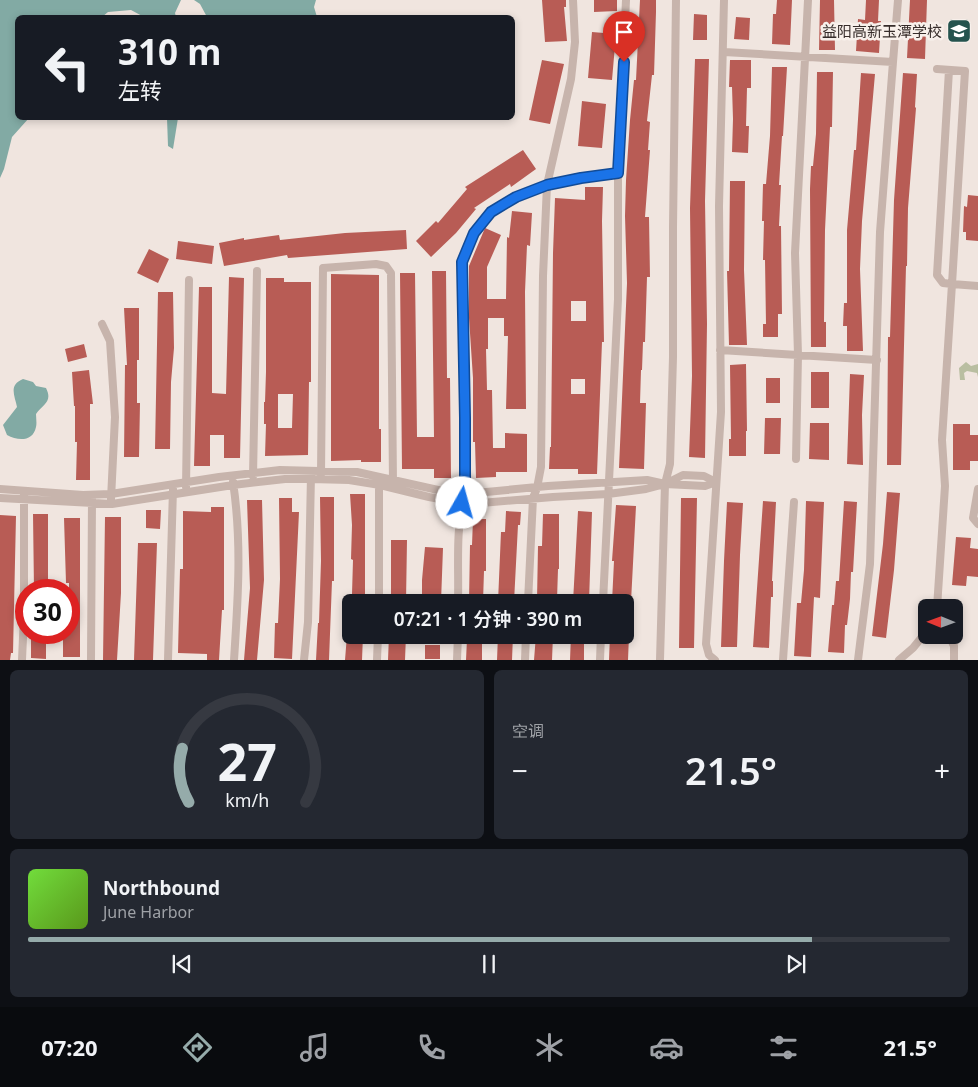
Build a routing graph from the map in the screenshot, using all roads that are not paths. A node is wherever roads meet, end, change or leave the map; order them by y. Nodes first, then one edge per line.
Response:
1 (573, 0) edge
2 (626, 0) edge
3 (676, 0) edge
4 (724, 0) edge
5 (808, 0) edge
6 (898, 0) edge
7 (724, 52) junction
8 (806, 56) junction
9 (893, 62) junction
10 (937, 69) dead end
11 (949, 70) junction
12 (618, 173) junction
13 (547, 185) junction
14 (257, 271) dead end
15 (189, 280) dead end
16 (952, 284) junction
17 (978, 286) edge
18 (102, 324) dead end
19 (720, 350) junction
20 (798, 355) junction
21 (877, 360) junction
22 (796, 458) dead end
23 (311, 470) junction
24 (321, 470) junction
25 (252, 473) junction
26 (232, 476) junction
27 (311, 479) junction
28 (393, 479) junction
29 (322, 480) junction
30 (379, 480) junction
31 (716, 482) junction
32 (185, 483) junction
33 (254, 483) junction
34 (608, 483) junction
35 (665, 484) junction
36 (173, 485) junction
37 (234, 485) junction
38 (393, 488) junction
39 (538, 488) junction
40 (0, 489) edge
41 (978, 489) edge
42 (186, 492) junction
43 (111, 494) junction
44 (173, 494) junction
45 (465, 494) junction
46 (608, 494) junction
47 (24, 495) junction
48 (92, 495) junction
49 (0, 498) edge
50 (533, 498) junction
51 (794, 502) dead end
52 (462, 503) junction
53 (92, 504) junction
54 (112, 504) junction
55 (978, 524) edge
56 (379, 594) edge
57 (458, 594) edge
58 (528, 594) edge
59 (602, 594) edge
60 (938, 599) edge
61 (918, 642) edge
62 (378, 644) edge
63 (458, 644) edge
64 (526, 644) edge
65 (601, 644) edge
66 (953, 644) edge
67 (22, 660) edge
68 (91, 660) edge
69 (168, 660) edge
70 (234, 660) edge
71 (304, 660) edge
72 (377, 660) edge
73 (457, 660) edge
74 (525, 660) edge
75 (600, 660) edge
76 (660, 660) edge
77 (715, 660) edge
78 (783, 660) edge
79 (858, 660) edge
80 (899, 660) edge
81 (954, 660) edge

1 - 13 street
2 - 12 street
3 - 35 street
4 - 7 street
5 - 8 street
6 - 9 street
7 - 8 street
7 - 19 street
8 - 9 street
8 - 20 street
9 - 21 street
10 - 11 street
11 - 16 street
11 - 16 street
12 - 13 street
12 - 34 street
13 - 39 street
13 - 45 street
14 - 25 street
15 - 32 street
16 - 17 street
16 - 60 street
18 - 43 street
19 - 20 street
19 - 31 street
20 - 21 street
20 - 22 street
21 - 79 street
23 - 24 street
23 - 25 street
23 - 27 street
24 - 28 street
24 - 29 street
24 - 30 street
25 - 26 street
25 - 33 street
26 - 32 street
26 - 37 street
27 - 29 street
27 - 33 street
27 - 71 street
28 - 30 street
28 - 38 street
28 - 45 street
29 - 30 street
30 - 38 street
30 - 56 street
31 - 35 street
31 - 77 street
32 - 36 street
32 - 42 street
33 - 37 street
34 - 35 street
34 - 39 street
34 - 46 street
35 - 46 street
35 - 76 street
36 - 43 street
36 - 44 street
37 - 42 street
37 - 70 street
38 - 52 street
39 - 45 street
39 - 50 street
40 - 47 street
41 - 55 street
42 - 44 street
43 - 48 street
43 - 54 street
44 - 54 street
44 - 69 street
45 - 52 street
46 - 50 street
46 - 59 street
47 - 48 street
47 - 49 street
47 - 53 street
47 - 67 street
48 - 53 street
50 - 52 street
50 - 58 street
51 - 78 street
52 - 57 street
53 - 54 street
53 - 68 street
61 - 80 street
62 - 72 street
63 - 73 street
64 - 74 street
65 - 75 street
66 - 81 street

